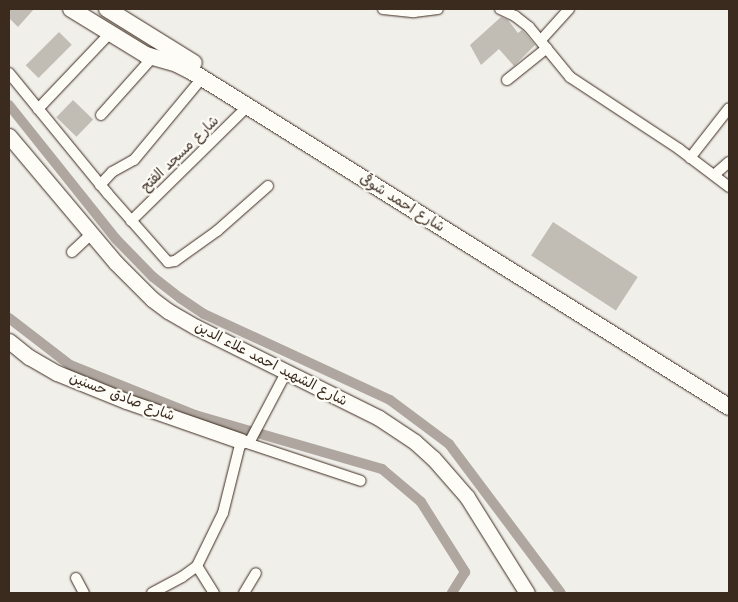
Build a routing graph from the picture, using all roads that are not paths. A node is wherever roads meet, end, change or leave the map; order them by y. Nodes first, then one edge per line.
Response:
1 (71, 9) edge
2 (107, 9) edge
3 (383, 9) edge
4 (438, 9) edge
5 (500, 9) edge
6 (569, 9) edge
7 (110, 33) junction
8 (151, 36) junction
9 (544, 44) junction
10 (147, 55) junction
11 (9, 73) edge
12 (202, 78) junction
13 (507, 80) dead end
14 (248, 106) junction
15 (729, 108) edge
16 (38, 109) junction
17 (101, 115) dead end
18 (10, 139) edge
19 (690, 158) junction
20 (729, 162) edge
21 (714, 175) junction
22 (100, 185) junction
23 (268, 186) dead end
24 (729, 187) edge
25 (131, 221) junction
26 (91, 234) junction
27 (72, 252) dead end
28 (9, 341) edge
29 (286, 371) junction
30 (729, 395) edge
31 (729, 407) edge
32 (247, 440) junction
33 (361, 481) dead end
34 (196, 566) junction
35 (256, 573) dead end
36 (76, 578) dead end
37 (159, 591) edge
38 (84, 593) edge
39 (214, 593) edge
40 (244, 593) edge
41 (527, 593) edge

1 - 7 main road, شارع احمد شوقى
2 - 8 main road, شارع احمد شوقى
3 - 4 street
5 - 9 street
6 - 9 street
7 - 10 main road, شارع احمد شوقى
7 - 16 street
8 - 10 main road
8 - 30 main road, شارع احمد شوقى
9 - 13 street
9 - 19 street
10 - 12 main road, شارع احمد شوقى
10 - 17 street
11 - 16 street
12 - 14 main road, شارع احمد شوقى
12 - 22 street
14 - 25 street, شارع مسجد الفتح
14 - 31 main road, شارع احمد شوقى
15 - 19 street
16 - 22 street
18 - 26 main road, شارع الشهيد احمد علاء الدين
19 - 21 street
20 - 21 street
21 - 24 street
22 - 25 street
23 - 25 street
26 - 27 street
26 - 29 main road, شارع الشهيد احمد علاء الدين
28 - 32 main road, شارع صادق حسنين
29 - 32 street
29 - 41 main road, شارع الشهيد احمد علاء الدين
32 - 33 street
32 - 34 street
34 - 37 street
34 - 39 street
35 - 40 street
36 - 38 street

